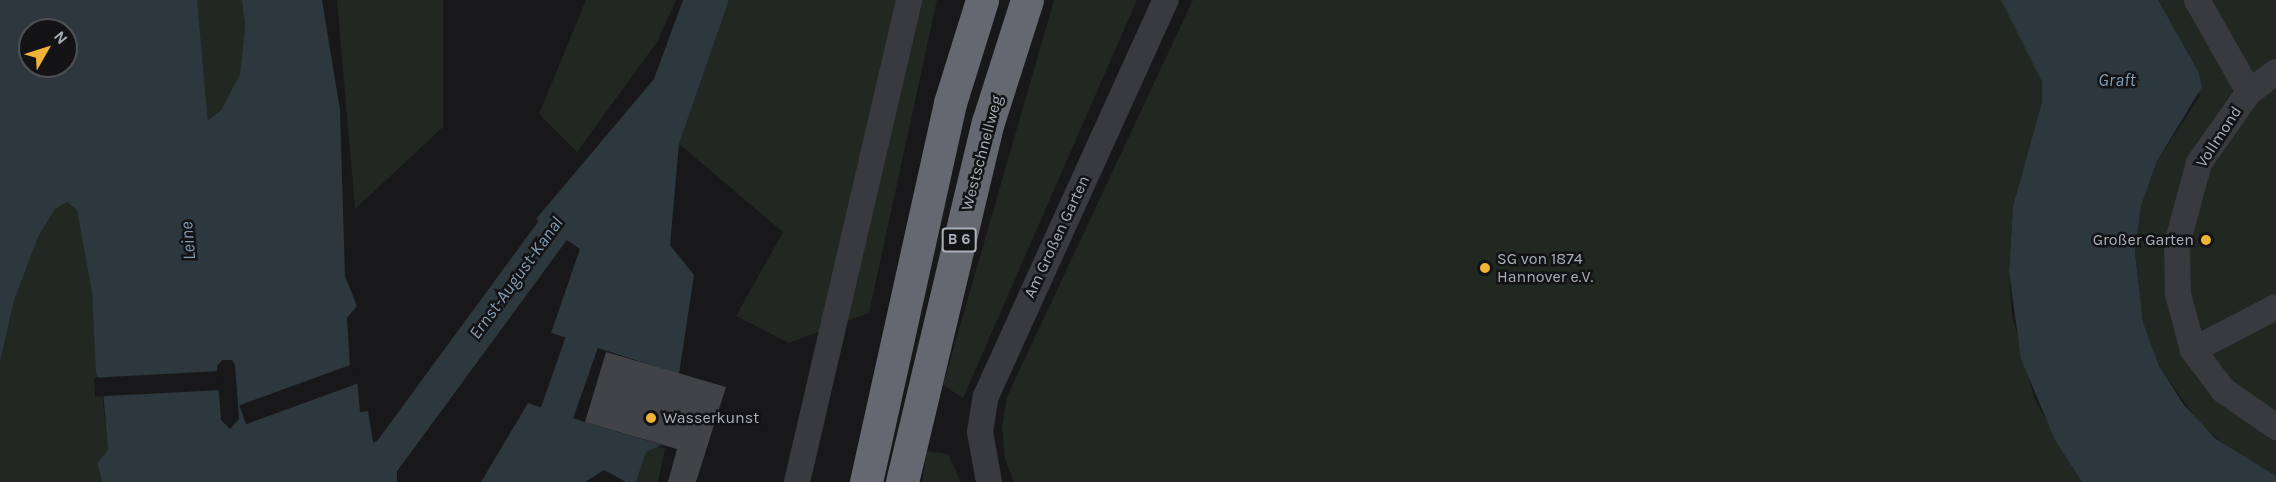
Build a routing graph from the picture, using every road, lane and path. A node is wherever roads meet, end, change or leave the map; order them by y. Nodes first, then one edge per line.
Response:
1 (909, 0) edge
2 (982, 0) edge
3 (1027, 0) edge
4 (1166, 0) edge
5 (2197, 0) edge
6 (2276, 72) edge
7 (2249, 92) junction
8 (2276, 307) edge
9 (2193, 350) junction
10 (2276, 427) edge
11 (797, 482) edge
12 (866, 482) edge
13 (902, 482) edge
14 (989, 482) edge

1 - 11 street
2 - 12 highway, B 6
3 - 13 highway, Westschnellweg / B 6
4 - 14 street, Am Großen Garten
5 - 7 street
6 - 7 street, Vollmond
7 - 9 street, Vollmond
8 - 9 street
9 - 10 street, Vollmond

